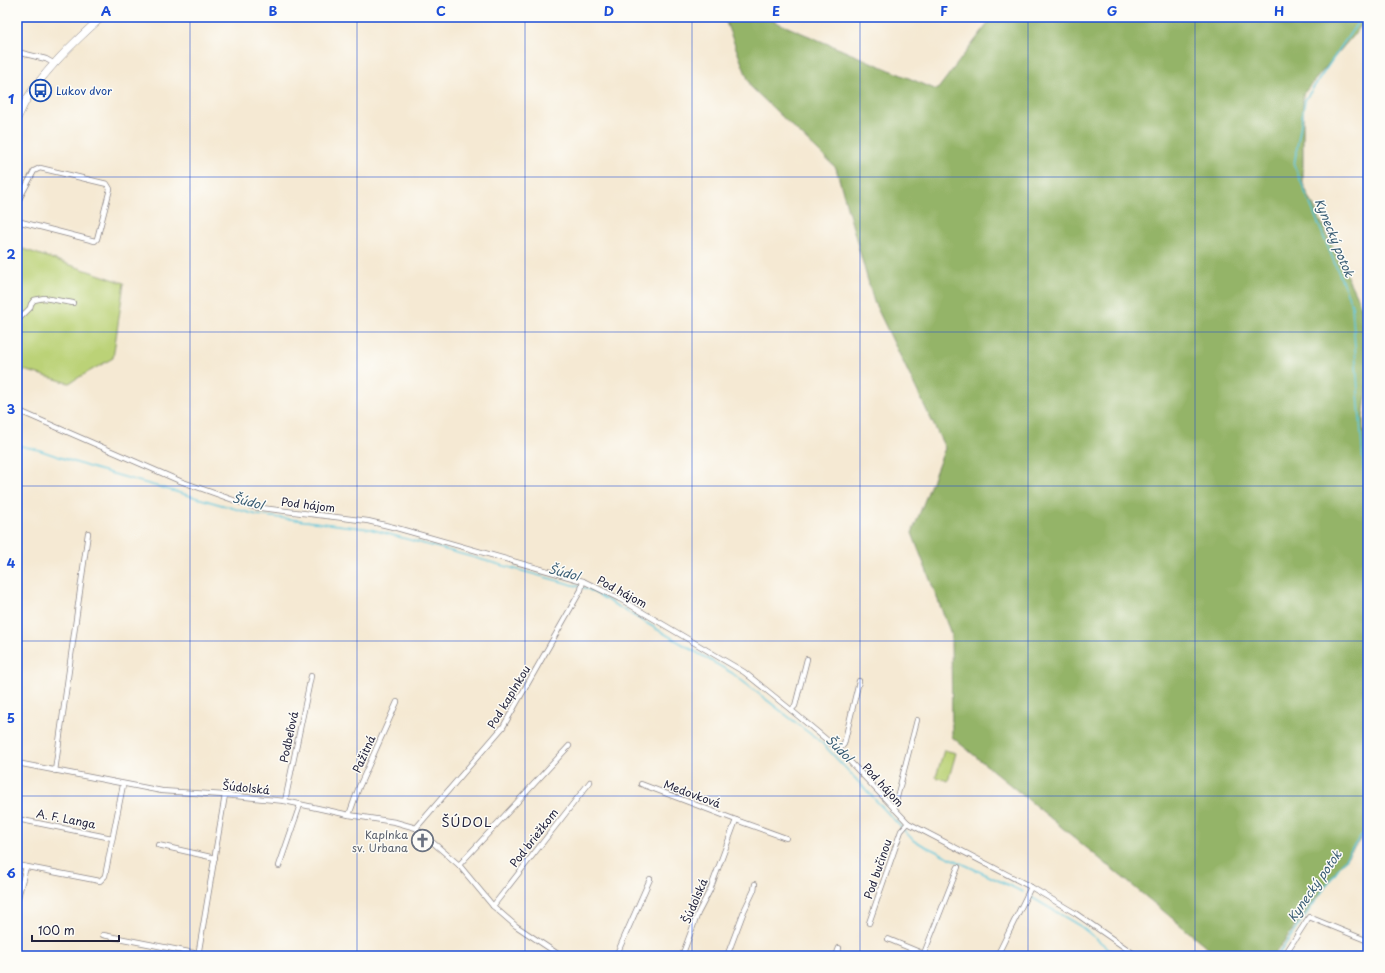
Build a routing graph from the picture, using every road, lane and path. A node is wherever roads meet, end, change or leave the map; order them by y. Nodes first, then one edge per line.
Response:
1 (102, 17) edge
2 (17, 52) edge
3 (55, 64) junction
4 (17, 119) edge
5 (17, 203) edge
6 (17, 221) edge
7 (73, 303) dead end
8 (17, 316) edge
9 (17, 410) edge
10 (88, 533) dead end
11 (583, 582) junction
12 (807, 659) dead end
13 (311, 676) dead end
14 (859, 681) dead end
15 (397, 702) dead end
16 (791, 710) junction
17 (917, 720) dead end
18 (569, 746) dead end
19 (839, 750) junction
20 (17, 764) edge
21 (55, 771) junction
22 (590, 782) dead end
23 (641, 784) dead end
24 (123, 785) junction
25 (225, 794) junction
26 (285, 801) junction
27 (300, 805) junction
28 (894, 809) junction
29 (349, 815) junction
30 (17, 819) edge
31 (736, 820) junction
32 (906, 825) junction
33 (416, 828) junction
34 (112, 838) junction
35 (786, 838) dead end
36 (158, 845) dead end
37 (215, 858) junction
38 (17, 865) edge
39 (279, 866) dead end
40 (459, 866) junction
41 (958, 866) dead end
42 (26, 867) junction
43 (650, 879) dead end
44 (755, 884) dead end
45 (1031, 888) junction
46 (17, 901) edge
47 (493, 906) junction
48 (869, 923) dead end
49 (103, 934) dead end
50 (888, 939) dead end
51 (1368, 941) edge
52 (839, 948) dead end
53 (553, 954) edge
54 (198, 955) edge
55 (924, 955) edge
56 (561, 956) edge
57 (616, 956) edge
58 (682, 956) edge
59 (727, 956) edge
60 (836, 956) edge
61 (997, 956) edge
62 (1137, 956) edge
63 (1284, 956) edge

1 - 3 street
2 - 3 street
3 - 4 street
5 - 6 street
7 - 8 street
9 - 11 street, Pod hájom
10 - 21 street
11 - 16 street, Pod hájom
11 - 33 street, Pod kaplnkou
12 - 16 street
13 - 26 street, Podbeľová
14 - 19 street
15 - 29 street, Pažitná
16 - 19 street, Pod hájom
17 - 28 street
18 - 40 street
19 - 28 street, Pod hájom
20 - 21 street, Šúdolská
21 - 24 street, Šúdolská
22 - 47 street, Pod briežkom
23 - 31 street, Medovková
24 - 25 street, Šúdolská
24 - 34 street
25 - 26 street, Šúdolská
25 - 37 street
26 - 27 street, Šúdolská
27 - 29 street, Šúdolská
27 - 39 street
28 - 32 street, Pod hájom
29 - 33 street, Šúdolská
30 - 34 street, A. F. Langa
31 - 35 street, Medovková
31 - 58 street, Šúdolská
32 - 45 street, Pod hájom
32 - 48 street, Pod bučinou
33 - 40 street, Šúdolská
34 - 42 street
36 - 37 street
37 - 54 street
38 - 42 street
40 - 47 street, Šúdolská
41 - 55 street
42 - 46 street
43 - 57 street
44 - 59 street
45 - 61 street
45 - 62 street, Pod hájom
47 - 53 street, Šúdolská
49 - 54 street
50 - 55 street
51 - 63 street
52 - 60 street
53 - 56 street, Šúdolská

